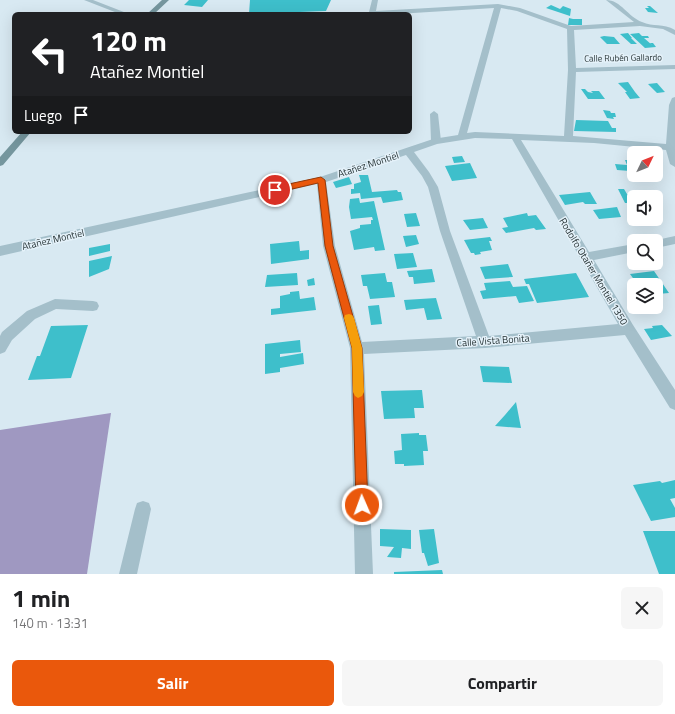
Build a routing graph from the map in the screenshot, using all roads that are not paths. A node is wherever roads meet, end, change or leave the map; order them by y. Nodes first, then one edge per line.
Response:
1 (88, 0) edge
2 (166, 0) edge
3 (375, 0) edge
4 (462, 0) edge
5 (609, 0) edge
6 (498, 6) junction
7 (463, 8) junction
8 (121, 12) edge
9 (152, 12) edge
10 (372, 12) edge
11 (402, 12) edge
12 (640, 24) junction
13 (570, 28) junction
14 (675, 34) edge
15 (675, 67) edge
16 (572, 70) junction
17 (675, 100) edge
18 (434, 114) dead end
19 (25, 134) edge
20 (462, 136) junction
21 (515, 137) junction
22 (568, 139) junction
23 (436, 141) junction
24 (670, 147) junction
25 (408, 151) junction
26 (0, 163) edge
27 (675, 164) edge
28 (321, 180) junction
29 (675, 240) edge
30 (663, 243) edge
31 (627, 249) edge
32 (0, 251) edge
33 (586, 257) junction
34 (93, 306) dead end
35 (628, 329) junction
36 (485, 342) junction
37 (0, 348) edge
38 (357, 348) junction
39 (675, 403) edge
40 (143, 509) dead end
41 (128, 574) edge
42 (364, 574) edge

1 - 8 street
2 - 9 street
3 - 10 street
4 - 7 street
5 - 12 street
6 - 7 street
6 - 13 street
6 - 20 street
7 - 11 street
12 - 13 street
12 - 14 street
13 - 16 street
15 - 16 street, Calle Rubén Gallardo
16 - 22 street
17 - 24 street
18 - 23 street
19 - 26 street
20 - 21 street, Atañez Montiel
20 - 23 street, Atañez Montiel
21 - 22 street, Atañez Montiel
21 - 33 street, Rodolfo Otañer Montiel 1350
22 - 24 street, Atañez Montiel
23 - 25 street, Atañez Montiel
24 - 27 street
25 - 28 street, Atañez Montiel
25 - 36 street
28 - 32 street, Atañez Montiel
28 - 38 street
29 - 30 street
31 - 33 street
33 - 35 street, Rodolfo Otañer Montiel 1350
34 - 37 street
35 - 36 street, Calle Vista Bonita
35 - 39 street, Rodolfo Otañer Montiel 1350
36 - 38 street, Calle Vista Bonita
38 - 42 street
40 - 41 street

